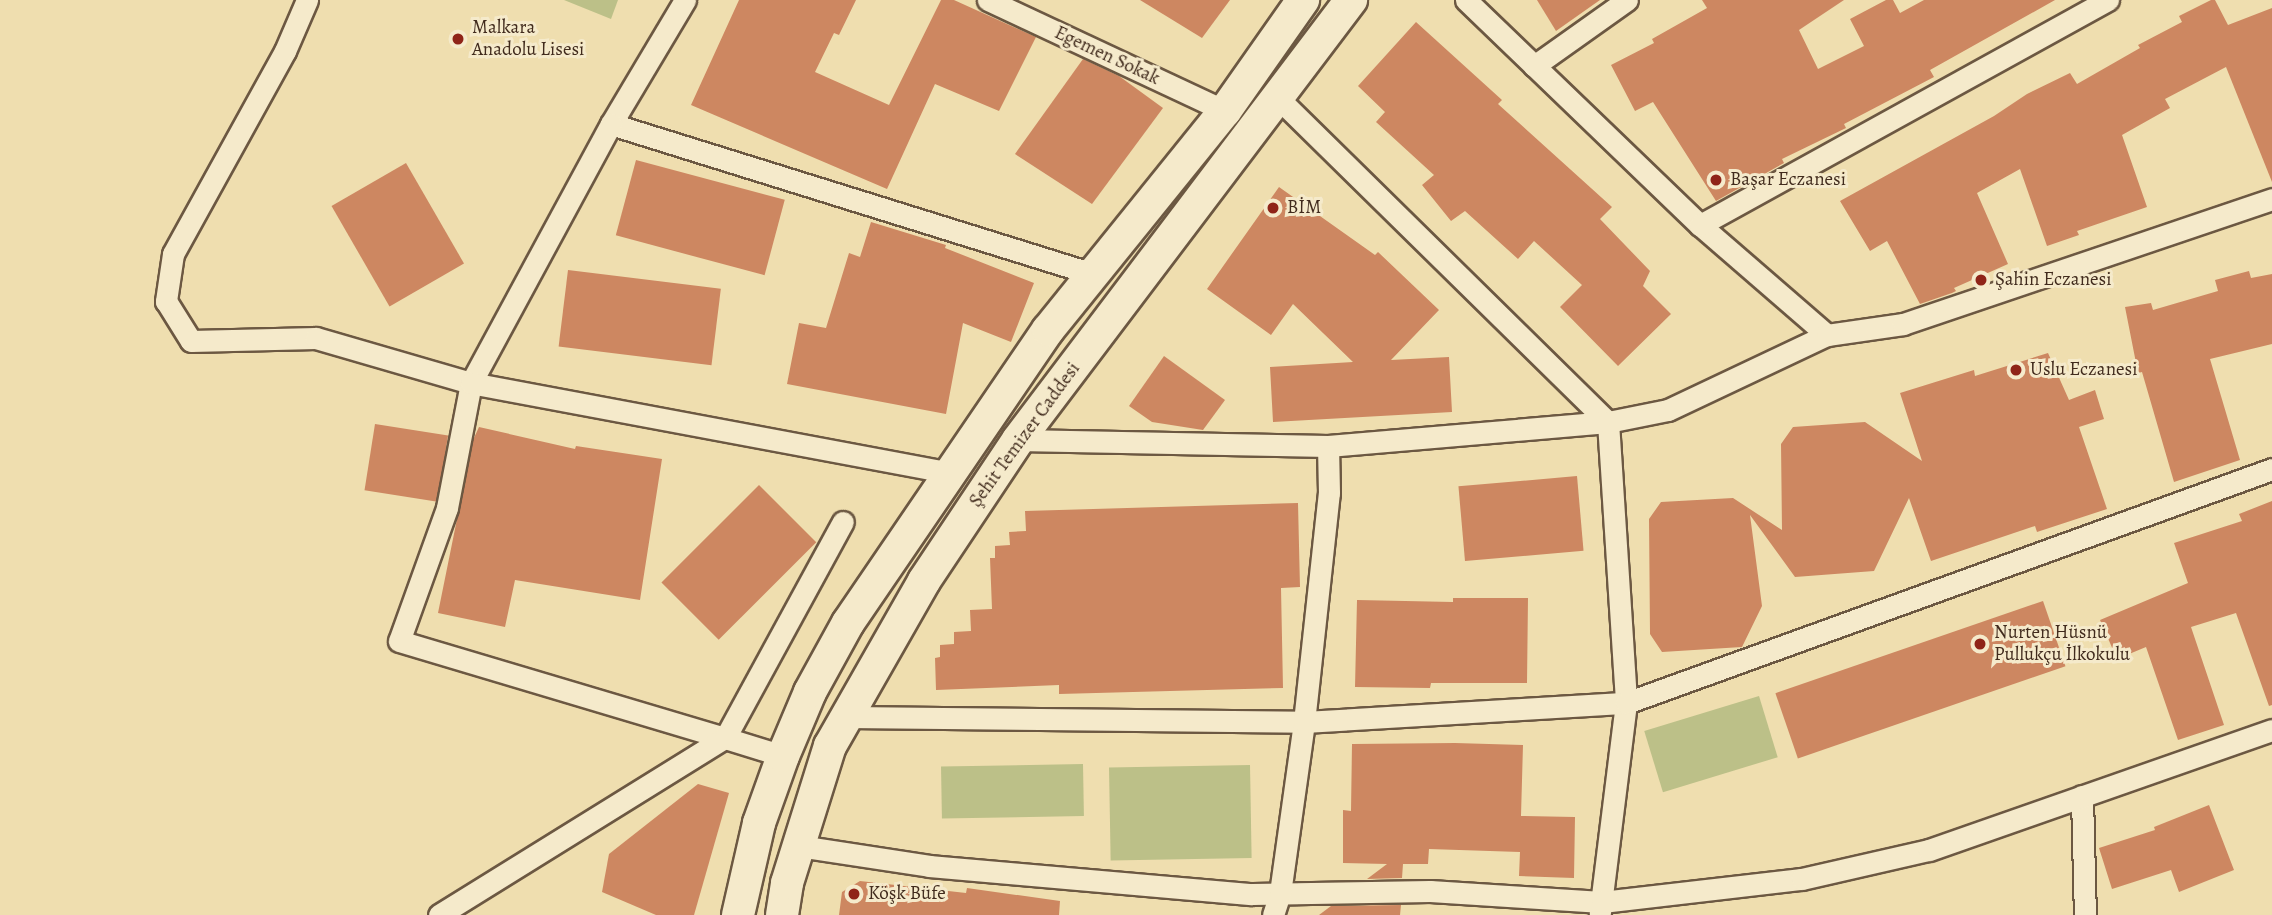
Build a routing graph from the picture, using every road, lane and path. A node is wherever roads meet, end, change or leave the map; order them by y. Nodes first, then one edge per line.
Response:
1 (307, 0) edge
2 (685, 0) edge
3 (988, 0) edge
4 (1303, 0) edge
5 (1351, 0) edge
6 (1466, 0) edge
7 (1627, 0) edge
8 (2108, 0) edge
9 (1534, 66) junction
10 (1278, 97) junction
11 (1225, 111) junction
12 (611, 124) junction
13 (2272, 199) edge
14 (1700, 225) junction
15 (1093, 274) junction
16 (1827, 335) junction
17 (471, 383) junction
18 (1608, 422) junction
19 (1018, 440) junction
20 (1328, 446) junction
21 (2272, 469) edge
22 (951, 473) junction
23 (843, 523) dead end
24 (1626, 703) junction
25 (848, 718) junction
26 (1304, 722) junction
27 (2272, 730) edge
28 (725, 738) junction
29 (783, 756) junction
30 (2082, 796) junction
31 (799, 846) junction
32 (1280, 892) junction
33 (1601, 908) edge
34 (439, 915) edge
35 (738, 915) edge
36 (782, 915) edge
37 (1273, 915) edge
38 (2085, 915) edge

1 - 17 street
2 - 12 street
3 - 11 street, Egemen Sokak
4 - 11 main road, Şehit Temizer Caddesi
5 - 10 main road, Şehit Temizer Caddesi
6 - 9 street
7 - 9 street
8 - 14 street
9 - 14 street
10 - 18 street
10 - 19 main road, Şehit Temizer Caddesi
11 - 15 main road, Şehit Temizer Caddesi
12 - 15 street
12 - 17 street
13 - 16 street
14 - 16 street
15 - 22 main road, Şehit Temizer Caddesi
16 - 18 street
17 - 22 street
17 - 28 street
18 - 20 street
18 - 24 street
19 - 20 street
19 - 25 main road, Şehit Temizer Caddesi
20 - 26 street
21 - 24 street
22 - 29 main road, Şehit Temizer Caddesi
23 - 28 street
24 - 26 street
24 - 33 street
25 - 26 street
25 - 31 main road, Şehit Temizer Caddesi
26 - 32 street
27 - 30 street
28 - 29 street
28 - 34 street
29 - 35 main road, Şehit Temizer Caddesi
30 - 33 street
30 - 38 street
31 - 32 street
31 - 36 main road, Şehit Temizer Caddesi
32 - 33 street
32 - 37 street

